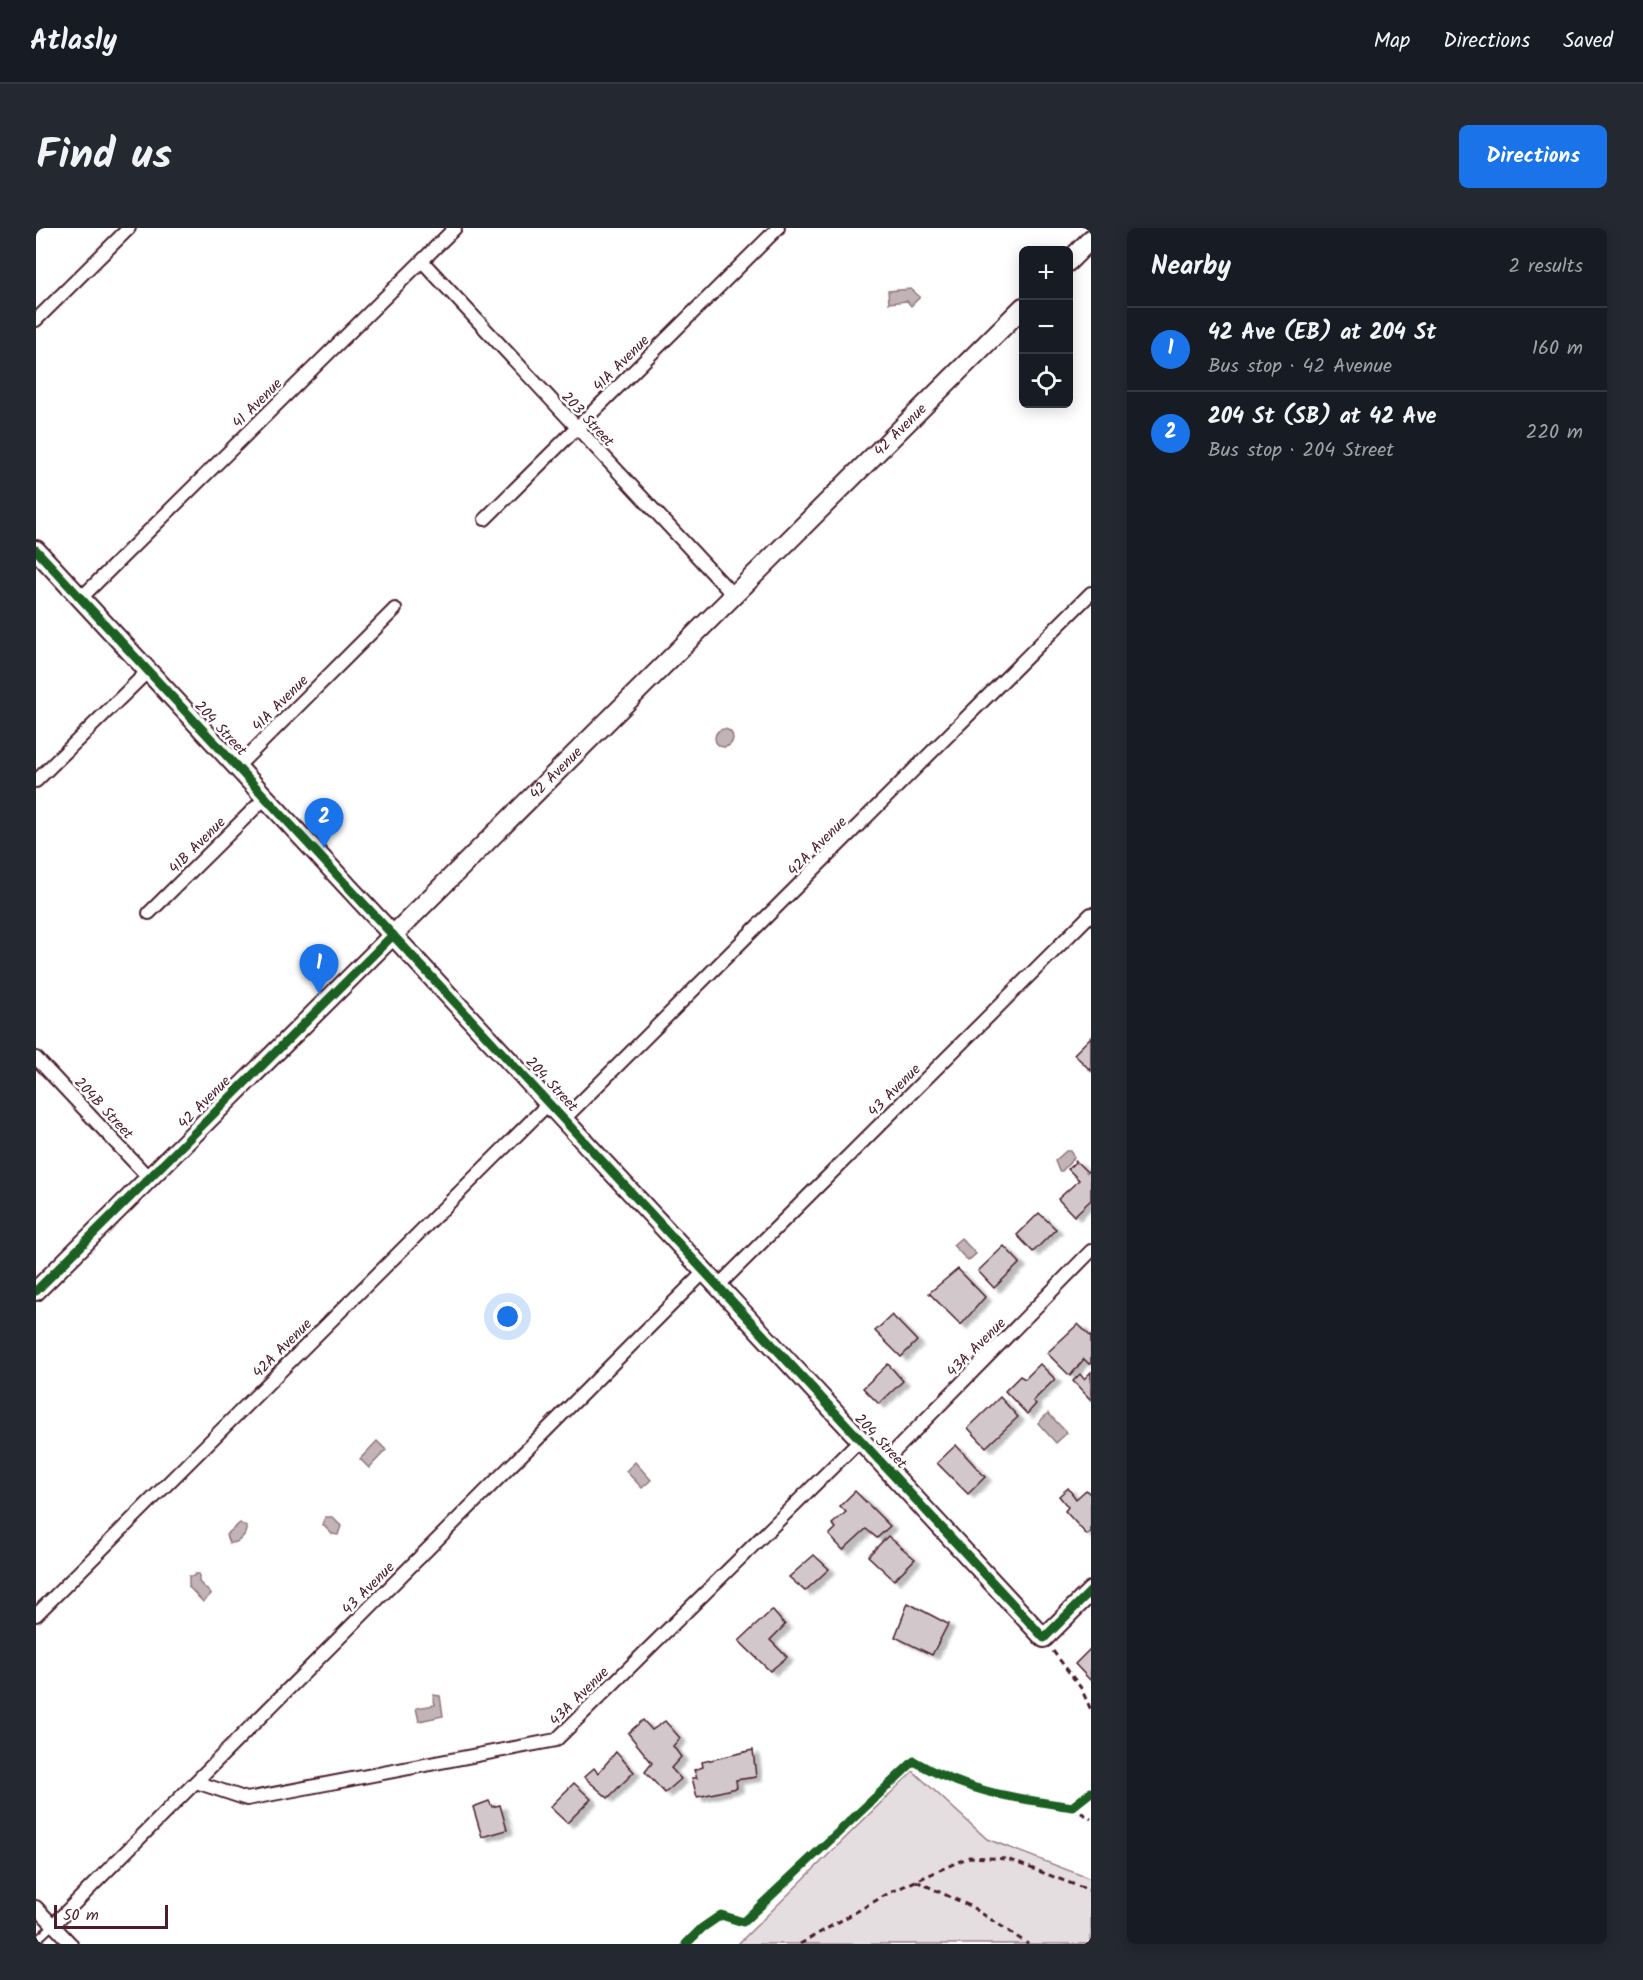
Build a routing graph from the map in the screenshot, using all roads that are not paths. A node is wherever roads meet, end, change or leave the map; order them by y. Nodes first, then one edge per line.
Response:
1 (129, 228) edge
2 (455, 228) edge
3 (778, 228) edge
4 (1091, 239) edge
5 (1073, 257) edge
6 (422, 261) junction
7 (1019, 311) edge
8 (36, 320) edge
9 (576, 429) junction
10 (485, 519) dead end
11 (36, 550) edge
12 (1091, 593) edge
13 (734, 596) junction
14 (80, 599) junction
15 (395, 609) dead end
16 (148, 671) junction
17 (237, 767) junction
18 (36, 781) edge
19 (265, 798) junction
20 (149, 913) dead end
21 (1091, 914) edge
22 (393, 935) junction
23 (36, 1058) edge
24 (549, 1103) junction
25 (564, 1119) junction
26 (149, 1178) junction
27 (1091, 1251) edge
28 (704, 1272) junction
29 (718, 1286) junction
30 (36, 1291) edge
31 (860, 1440) junction
32 (882, 1464) junction
33 (1091, 1592) edge
34 (36, 1615) edge
35 (196, 1782) junction
36 (36, 1907) edge
37 (53, 1925) junction
38 (36, 1941) edge
39 (70, 1944) edge

1 - 8 street
2 - 6 street, 41 Avenue
3 - 9 street, 41A Avenue
4 - 5 street
6 - 9 street, 203 Street
6 - 14 street, 41 Avenue
7 - 13 street, 42 Avenue
9 - 10 street, 41A Avenue
9 - 13 street, 203 Street
11 - 14 street, 204 Street
12 - 25 street, 42A Avenue
13 - 22 street, 42 Avenue
14 - 16 street, 204 Street
15 - 17 street, 41A Avenue
16 - 17 street, 204 Street
16 - 18 street
17 - 19 street, 204 Street
19 - 20 street, 41B Avenue
19 - 22 street, 204 Street
21 - 29 street, 43 Avenue
22 - 24 street, 204 Street
22 - 26 street, 42 Avenue
23 - 26 street, 204B Street
24 - 25 street, 204 Street
24 - 34 street, 42A Avenue
25 - 28 street, 204 Street
26 - 30 street, 42 Avenue
27 - 32 street, 43A Avenue
28 - 29 street, 204 Street
28 - 35 street, 43 Avenue
29 - 31 street, 204 Street
31 - 32 street, 204 Street
31 - 35 street, 43A Avenue
32 - 33 street, 204 Street
35 - 37 street, 43 Avenue
36 - 37 street
37 - 38 lane
37 - 39 street

